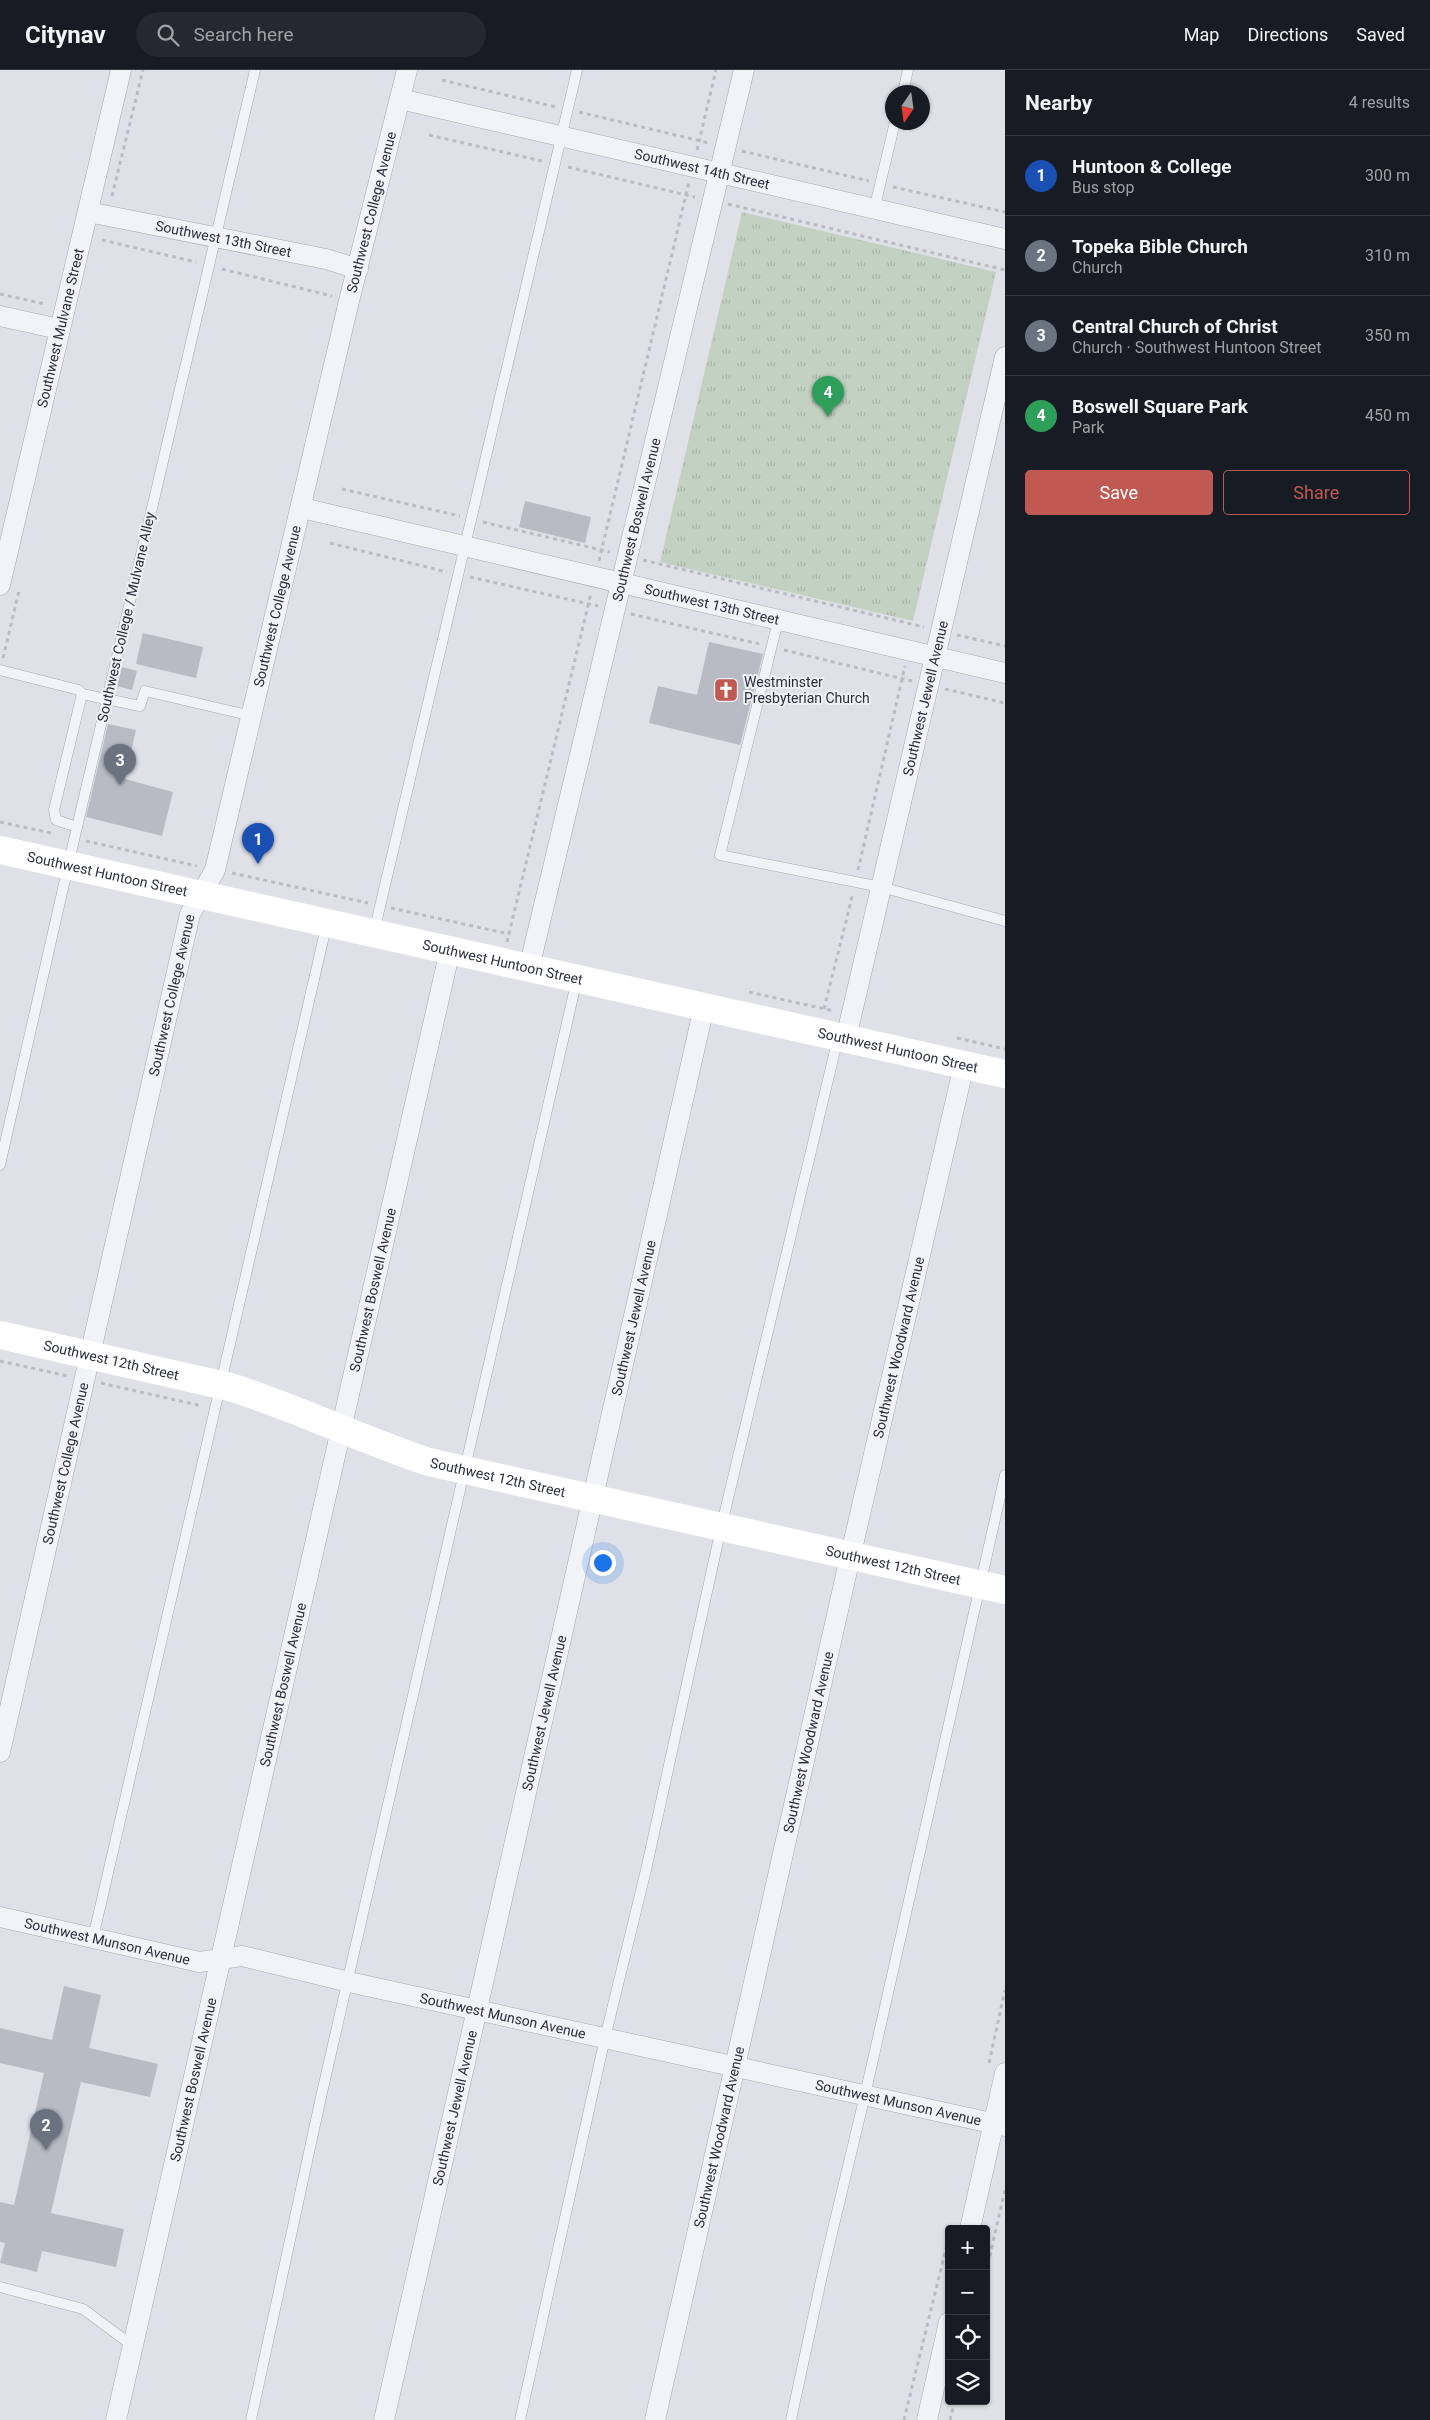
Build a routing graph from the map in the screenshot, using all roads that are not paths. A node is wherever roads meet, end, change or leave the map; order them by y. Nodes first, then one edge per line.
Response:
1 (121, 70) edge
2 (255, 70) edge
3 (407, 70) edge
4 (577, 70) edge
5 (744, 70) edge
6 (908, 70) edge
7 (905, 85) edge
8 (400, 100) junction
9 (894, 130) edge
10 (561, 137) junction
11 (719, 174) junction
12 (874, 210) junction
13 (88, 212) junction
14 (216, 237) junction
15 (1005, 239) edge
16 (358, 269) junction
17 (0, 316) edge
18 (60, 329) junction
19 (1005, 357) edge
20 (302, 508) junction
21 (464, 547) junction
22 (621, 584) junction
23 (0, 585) edge
24 (778, 621) junction
25 (935, 657) junction
26 (0, 670) edge
27 (1005, 673) edge
28 (82, 694) junction
29 (107, 699) junction
30 (252, 716) junction
31 (77, 827) junction
32 (0, 850) edge
33 (68, 865) junction
34 (880, 887) junction
35 (200, 895) junction
36 (1005, 921) edge
37 (327, 923) junction
38 (374, 933) junction
39 (450, 950) junction
40 (529, 968) junction
41 (577, 978) junction
42 (704, 1007) junction
43 (842, 1038) junction
44 (964, 1064) junction
45 (1005, 1074) edge
46 (0, 1165) edge
47 (0, 1334) edge
48 (91, 1355) junction
49 (220, 1385) junction
50 (343, 1429) junction
51 (465, 1470) junction
52 (1005, 1475) edge
53 (593, 1499) junction
54 (721, 1528) junction
55 (850, 1556) junction
56 (992, 1587) edge
57 (0, 1752) edge
58 (0, 1917) edge
59 (93, 1938) junction
60 (221, 1959) junction
61 (349, 1982) junction
62 (477, 2010) junction
63 (605, 2038) junction
64 (734, 2066) junction
65 (1005, 2073) edge
66 (865, 2095) junction
67 (999, 2125) edge
68 (971, 2225) edge
69 (0, 2286) edge
70 (945, 2340) edge
71 (133, 2346) junction
72 (116, 2420) edge
73 (250, 2420) edge
74 (384, 2420) edge
75 (520, 2420) edge
76 (655, 2420) edge
77 (791, 2420) edge
78 (927, 2420) edge

1 - 13 street, Southwest Mulvane Street
2 - 14 lane, Southwest College / Mulvane Alley
3 - 8 street, Southwest College Avenue
4 - 10 lane
5 - 11 street, Southwest Boswell Avenue
6 - 7 lane
8 - 10 street, Southwest 14th Street
8 - 16 street, Southwest College Avenue
9 - 12 lane
10 - 11 street, Southwest 14th Street
10 - 21 lane
11 - 12 street, Southwest 14th Street
11 - 22 street, Southwest Boswell Avenue
12 - 15 street, Southwest 14th Street
13 - 14 street, Southwest 13th Street
13 - 18 street, Southwest Mulvane Street
14 - 16 street, Southwest 13th Street
14 - 29 lane, Southwest College / Mulvane Alley
16 - 20 street, Southwest College Avenue
17 - 18 street
18 - 23 street, Southwest Mulvane Street
19 - 25 street, Southwest Jewell Avenue
20 - 21 street, Southwest 13th Street
20 - 30 street, Southwest College Avenue
21 - 22 street, Southwest 13th Street
21 - 38 lane
22 - 24 street, Southwest 13th Street
22 - 40 street, Southwest Boswell Avenue
24 - 25 street, Southwest 13th Street
24 - 34 lane
25 - 27 street, Southwest 13th Street
25 - 34 street, Southwest Jewell Avenue
26 - 28 lane
28 - 29 lane
28 - 31 lane
29 - 30 lane
29 - 31 lane, Southwest College / Mulvane Alley
30 - 35 street, Southwest College Avenue
31 - 33 lane, Southwest College / Mulvane Alley
32 - 33 main road, Southwest Huntoon Street
33 - 35 main road, Southwest Huntoon Street
33 - 46 lane, Southwest College / Mulvane Alley
34 - 36 lane
34 - 43 street, Southwest Jewell Avenue
35 - 37 main road, Southwest Huntoon Street
35 - 48 street, Southwest College Avenue
37 - 38 main road, Southwest Huntoon Street
37 - 49 lane
38 - 39 main road, Southwest Huntoon Street
39 - 40 main road, Southwest Huntoon Street
39 - 50 street, Southwest Boswell Avenue
40 - 41 main road, Southwest Huntoon Street
41 - 42 main road, Southwest Huntoon Street
41 - 51 lane
42 - 43 main road, Southwest Huntoon Street
42 - 53 street, Southwest Jewell Avenue
43 - 44 main road, Southwest Huntoon Street
43 - 54 lane
44 - 45 main road, Southwest Huntoon Street
44 - 55 street, Southwest Woodward Avenue
47 - 48 main road, Southwest 12th Street
48 - 49 main road, Southwest 12th Street
48 - 57 street, Southwest College Avenue
49 - 50 main road, Southwest 12th Street
49 - 59 lane
50 - 51 main road, Southwest 12th Street
50 - 60 street, Southwest Boswell Avenue
51 - 53 main road, Southwest 12th Street
51 - 61 lane
52 - 56 lane
53 - 54 main road, Southwest 12th Street
53 - 62 street, Southwest Jewell Avenue
54 - 55 main road, Southwest 12th Street
54 - 63 lane
55 - 56 main road, Southwest 12th Street
55 - 64 street, Southwest Woodward Avenue
56 - 66 lane
58 - 59 street, Southwest Munson Avenue
59 - 60 street, Southwest Munson Avenue
60 - 61 street, Southwest Munson Avenue
60 - 71 street, Southwest Boswell Avenue
61 - 62 street, Southwest Munson Avenue
61 - 73 lane
62 - 63 street, Southwest Munson Avenue
62 - 74 street, Southwest Jewell Avenue
63 - 64 street, Southwest Munson Avenue
63 - 75 lane
64 - 66 street, Southwest Munson Avenue
64 - 76 street, Southwest Woodward Avenue
65 - 67 street
66 - 67 street, Southwest Munson Avenue
66 - 77 lane
67 - 68 street
69 - 71 lane
70 - 78 street
71 - 72 street, Southwest Boswell Avenue

